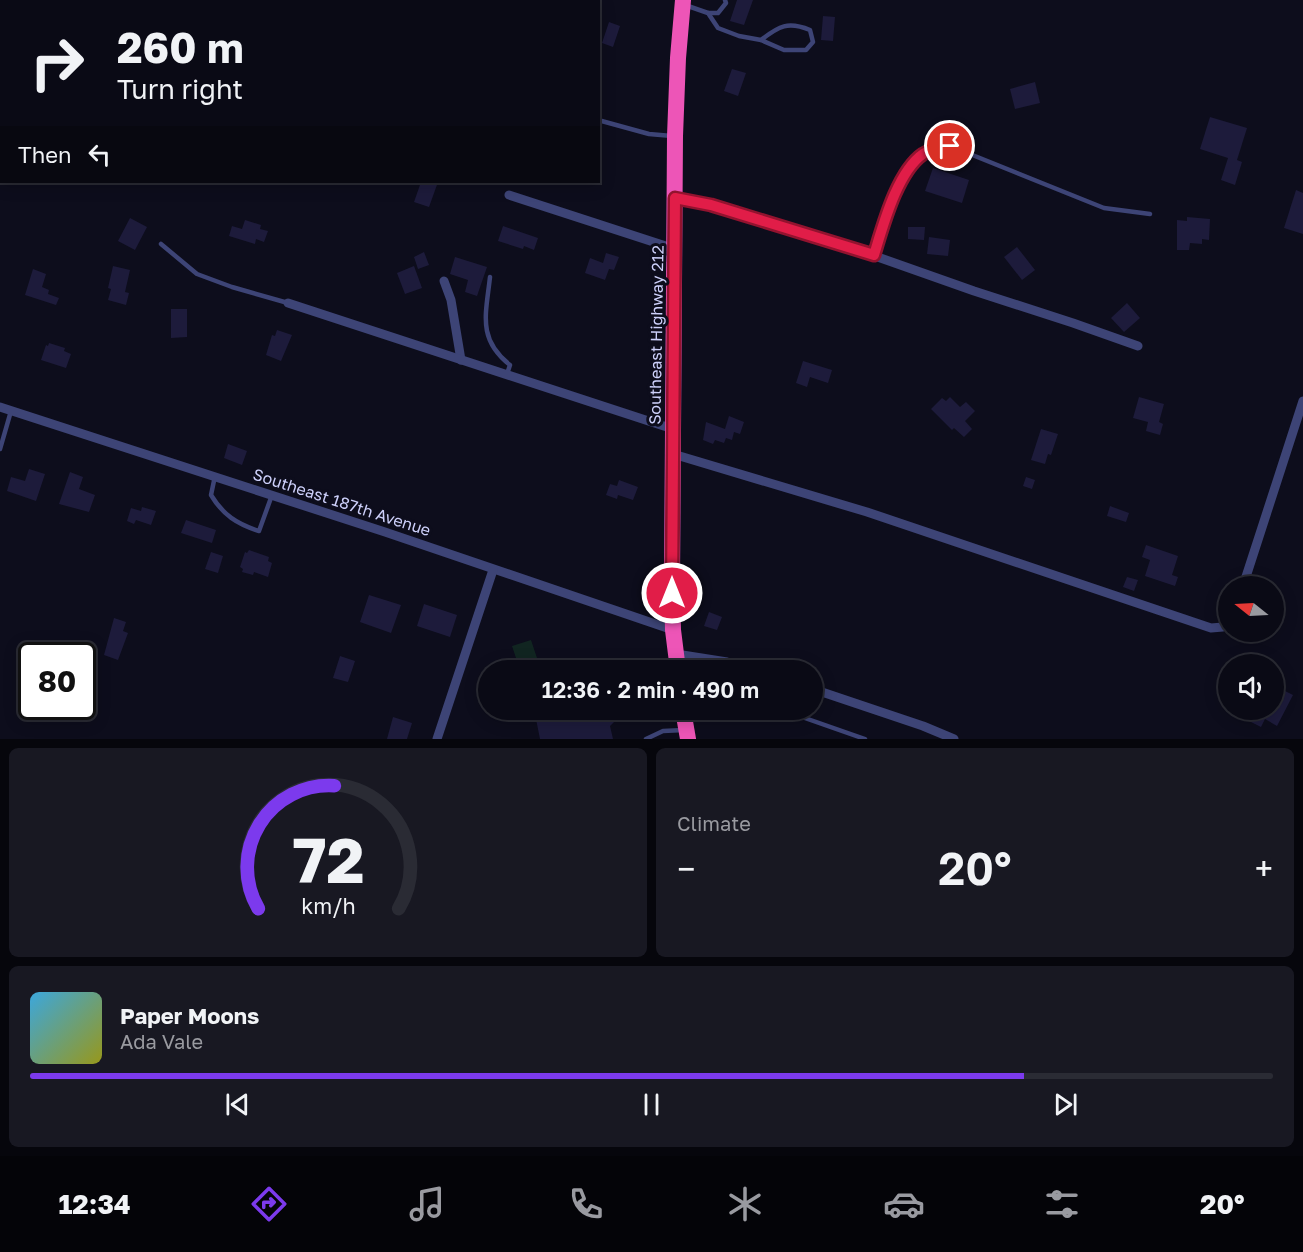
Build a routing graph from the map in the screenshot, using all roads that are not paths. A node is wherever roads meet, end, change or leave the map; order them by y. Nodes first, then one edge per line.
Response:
1 (725, 0) edge
2 (683, 2) edge
3 (708, 14) junction
4 (761, 40) junction
5 (600, 121) edge
6 (675, 136) junction
7 (509, 195) dead end
8 (675, 198) junction
9 (1150, 214) dead end
10 (161, 244) dead end
11 (675, 249) junction
12 (874, 255) junction
13 (490, 277) dead end
14 (444, 281) dead end
15 (288, 303) joint
16 (1138, 346) dead end
17 (461, 360) junction
18 (507, 374) junction
19 (1303, 401) edge
20 (0, 407) edge
21 (11, 411) junction
22 (673, 429) junction
23 (0, 449) edge
24 (673, 453) junction
25 (215, 476) junction
26 (272, 495) junction
27 (494, 570) junction
28 (1246, 576) edge
29 (1218, 627) edge
30 (673, 630) junction
31 (677, 660) edge
32 (823, 692) edge
33 (811, 720) edge
34 (687, 734) edge
35 (437, 739) edge
36 (646, 739) edge
37 (865, 739) edge
38 (954, 739) edge

1 - 3 lane
2 - 3 lane
2 - 6 highway, Southeast Highway 212
3 - 4 lane
4 - 4 lane
5 - 6 lane
6 - 8 highway, Southeast Highway 212
7 - 11 street
8 - 11 highway, Southeast Highway 212
8 - 12 street
9 - 12 lane
10 - 15 lane
11 - 22 highway, Southeast Highway 212
12 - 16 street
13 - 18 lane
14 - 17 street
15 - 17 street
17 - 18 street
18 - 22 street
19 - 28 street
20 - 21 street, Southeast 187th Avenue
21 - 23 lane
21 - 25 street, Southeast 187th Avenue
22 - 24 highway, Southeast Highway 212
24 - 29 street
24 - 30 highway, Southeast Highway 212
25 - 26 street, Southeast 187th Avenue
25 - 26 lane
26 - 27 street, Southeast 187th Avenue
27 - 30 street, Southeast 187th Avenue
27 - 35 street
30 - 31 highway, Southeast Highway 212
32 - 38 street
33 - 37 lane
34 - 36 lane

